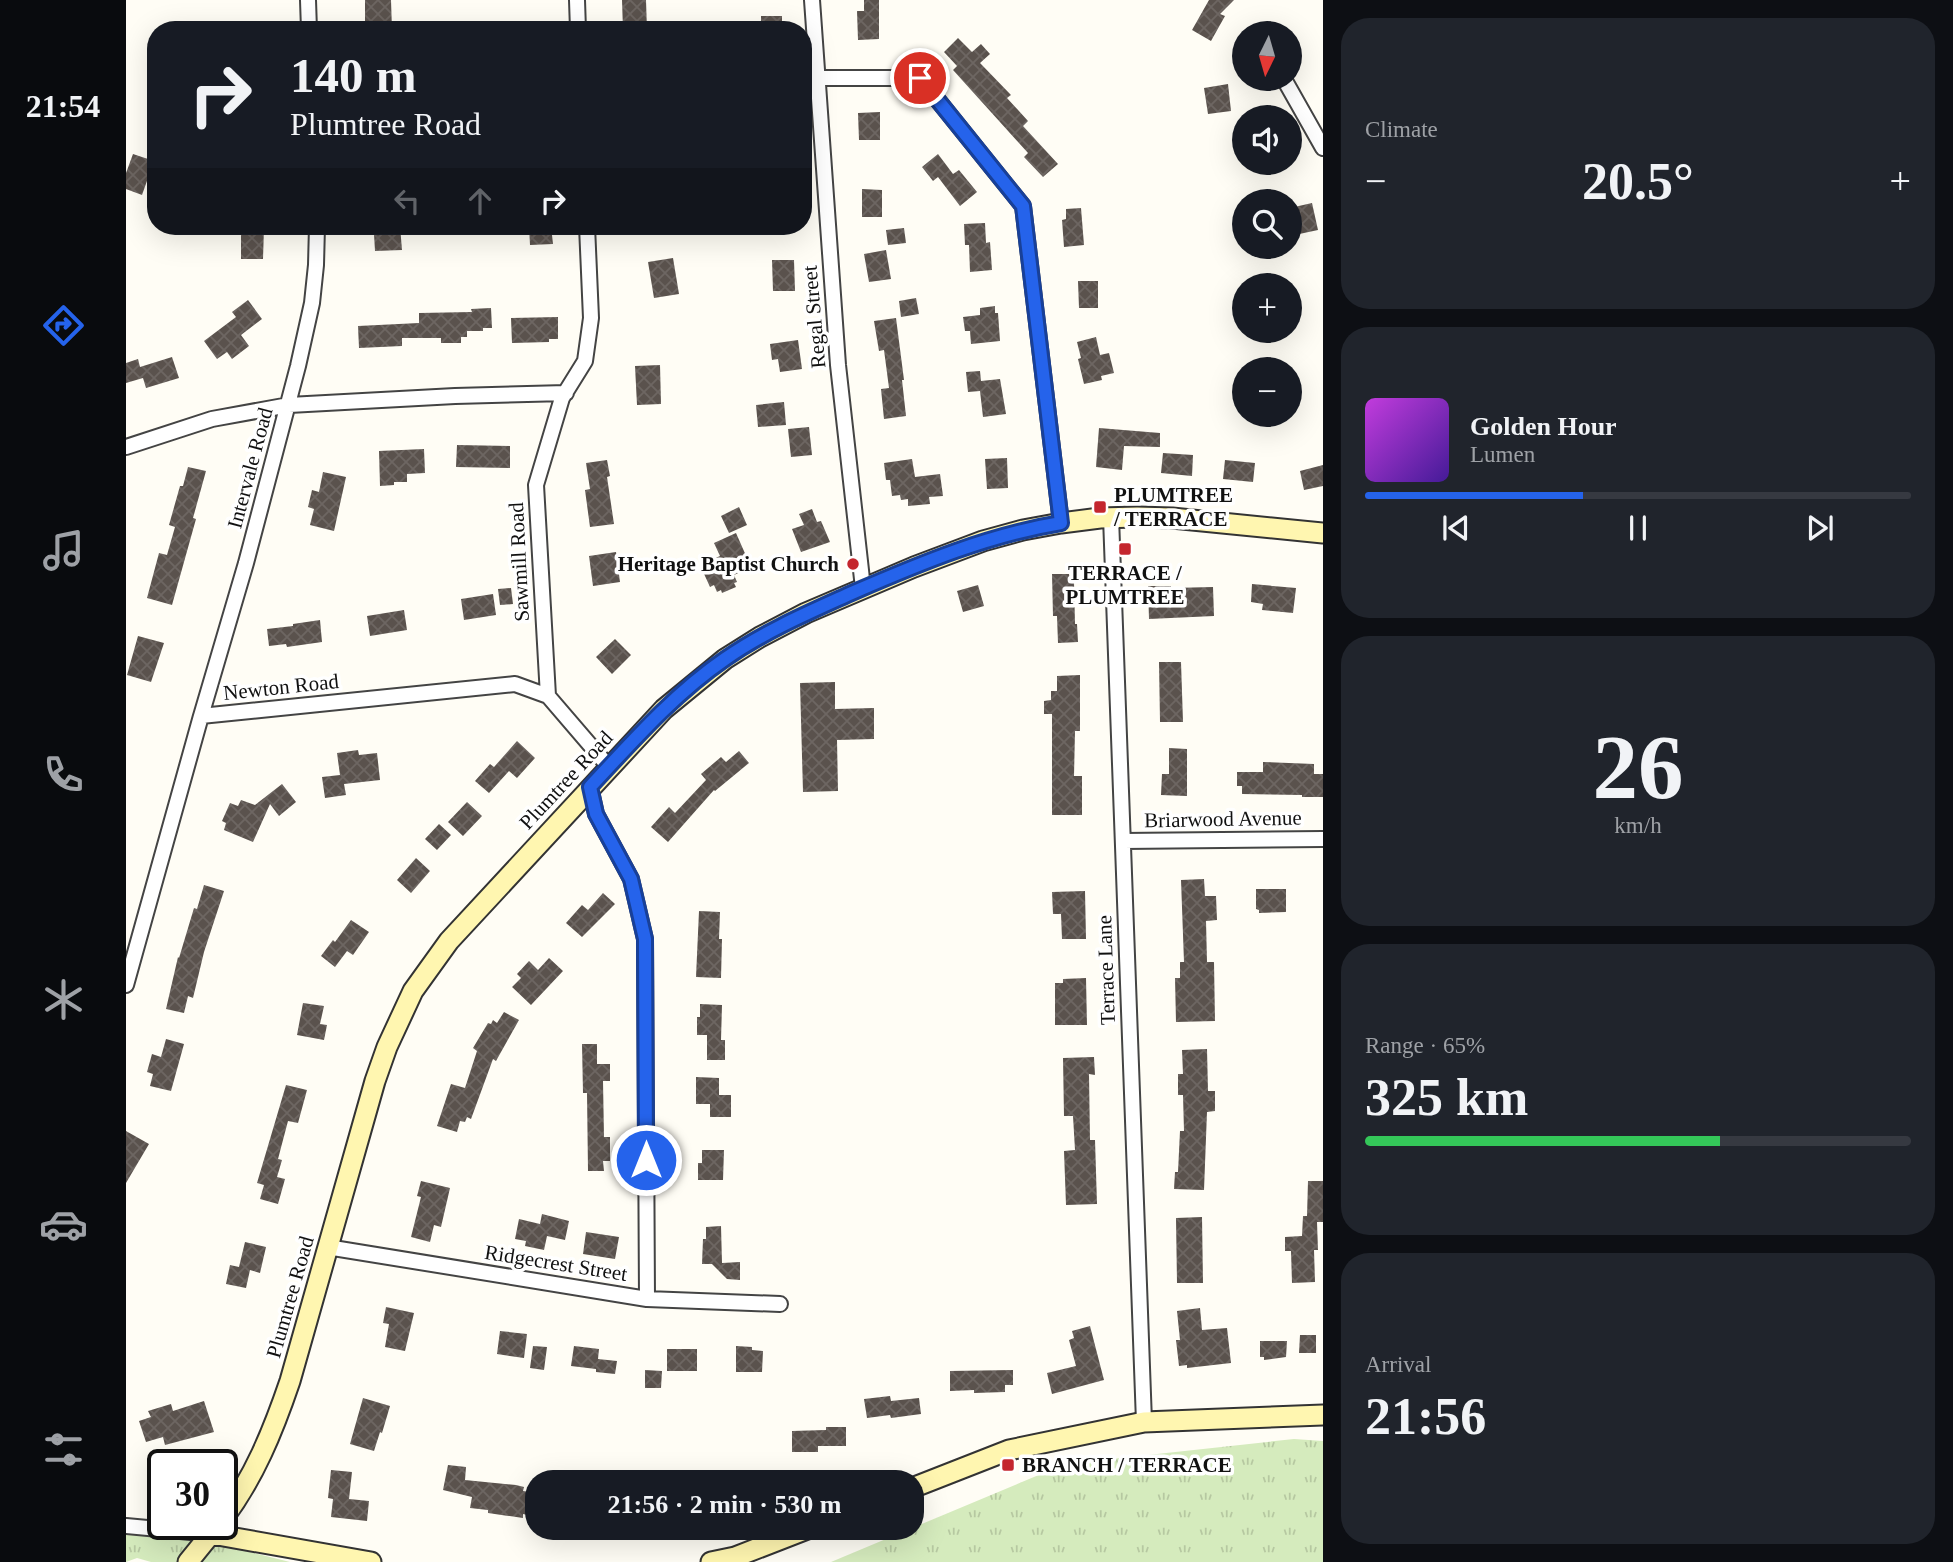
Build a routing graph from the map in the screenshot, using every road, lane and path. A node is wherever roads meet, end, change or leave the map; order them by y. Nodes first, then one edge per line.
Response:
1 (308, 0) edge
2 (577, 0) edge
3 (813, 0) edge
4 (309, 21) edge
5 (578, 21) edge
6 (817, 79) junction
7 (1291, 91) edge
8 (1323, 148) edge
9 (317, 235) edge
10 (587, 235) edge
11 (566, 393) junction
12 (289, 405) junction
13 (126, 447) edge
14 (1111, 517) junction
15 (1061, 523) junction
16 (1323, 533) edge
17 (863, 588) junction
18 (548, 696) junction
19 (201, 716) junction
20 (608, 767) junction
21 (590, 787) junction
22 (1323, 839) edge
23 (1123, 841) junction
24 (126, 985) edge
25 (327, 1247) junction
26 (647, 1299) junction
27 (780, 1304) dead end
28 (1323, 1415) edge
29 (1144, 1422) junction
30 (924, 1483) edge
31 (238, 1497) edge
32 (126, 1526) edge
33 (147, 1526) edge
34 (238, 1531) edge
35 (206, 1540) edge
36 (779, 1540) edge
37 (188, 1562) edge
38 (371, 1562) edge
39 (711, 1562) edge

1 - 4 street
2 - 5 street
3 - 6 street, Regal Street
6 - 15 street
6 - 17 street, Regal Street
7 - 8 street
9 - 12 street, Intervale Road
10 - 11 street, Sawmill Road
11 - 12 street
11 - 18 street, Sawmill Road
12 - 13 street
12 - 19 street, Intervale Road
14 - 15 street, Plumtree Road
14 - 16 street, Plumtree Road
14 - 23 street, Terrace Lane
15 - 17 street, Plumtree Road
17 - 20 street, Plumtree Road
18 - 19 street, Newton Road
18 - 20 street
19 - 24 street, Newton Road
20 - 21 street, Plumtree Road
21 - 25 street, Plumtree Road
21 - 26 street
22 - 23 street, Briarwood Avenue
23 - 29 street, Terrace Lane
25 - 26 street, Ridgecrest Street
25 - 31 street, Plumtree Road
26 - 27 street, Ridgecrest Street
28 - 29 street
29 - 30 street
32 - 33 street
34 - 38 street
35 - 37 street, Plumtree Road
36 - 39 street

